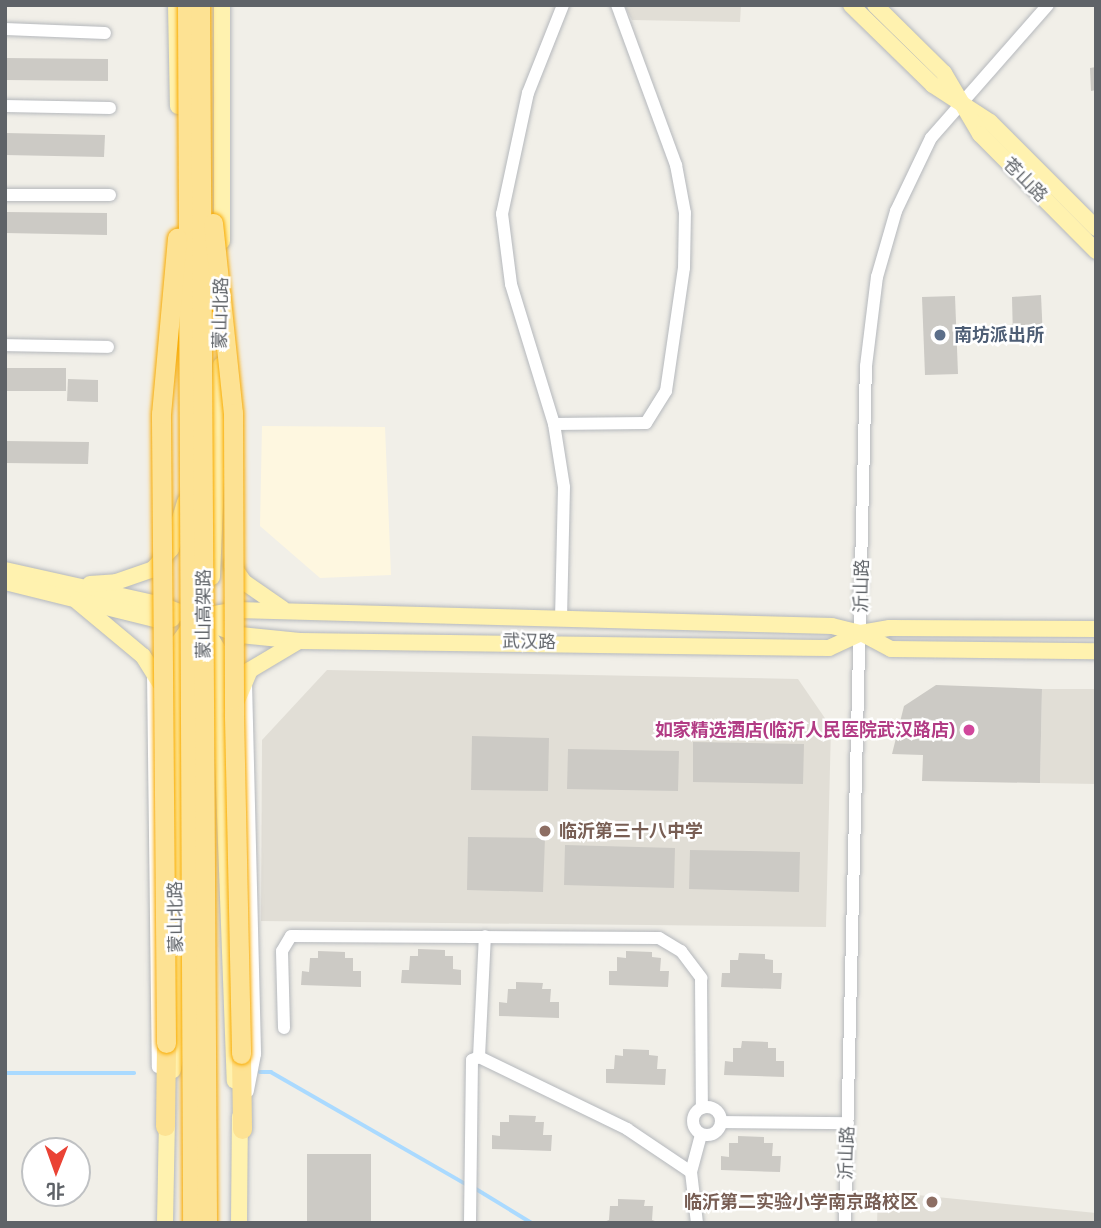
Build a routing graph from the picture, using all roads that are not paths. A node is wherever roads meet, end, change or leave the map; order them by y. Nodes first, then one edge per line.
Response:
1 (176, 5) edge
2 (187, 5) edge
3 (200, 5) edge
4 (222, 5) edge
5 (562, 5) edge
6 (617, 5) edge
7 (851, 5) edge
8 (875, 5) edge
9 (1048, 5) edge
10 (5, 30) edge
11 (105, 33) dead end
12 (960, 104) junction
13 (5, 106) edge
14 (110, 108) dead end
15 (194, 116) junction
16 (5, 195) edge
17 (110, 195) dead end
18 (1096, 228) edge
19 (1096, 251) edge
20 (5, 345) edge
21 (108, 347) dead end
22 (554, 424) junction
23 (185, 502) junction
24 (215, 510) junction
25 (5, 570) edge
26 (5, 582) edge
27 (72, 591) junction
28 (289, 611) junction
29 (198, 617) junction
30 (561, 619) junction
31 (1096, 629) edge
32 (861, 633) junction
33 (300, 641) junction
34 (1096, 651) edge
35 (153, 668) junction
36 (246, 679) junction
37 (174, 710) junction
38 (222, 738) junction
39 (485, 936) junction
40 (284, 1028) dead end
41 (479, 1057) junction
42 (702, 1108) junction
43 (721, 1122) junction
44 (848, 1123) junction
45 (165, 1126) junction
46 (242, 1129) junction
47 (701, 1134) junction
48 (691, 1172) junction
49 (165, 1223) edge
50 (192, 1223) edge
51 (207, 1223) edge
52 (239, 1223) edge
53 (470, 1223) edge
54 (697, 1223) edge
55 (845, 1223) edge

1 - 23 main road
2 - 15 highway, 蒙山高架路, bridge
3 - 15 highway, 蒙山高架路, bridge
4 - 24 main road, 蒙山北路
5 - 22 street
6 - 22 street
7 - 12 main road, 苍山路
8 - 12 main road, 苍山路
9 - 12 street, 沂山路
10 - 11 street
12 - 18 main road, 苍山路
12 - 19 main road, 苍山路
12 - 32 street, 沂山路
13 - 14 street
15 - 45 highway, bridge
15 - 46 highway, bridge
15 - 50 highway, 蒙山高架路, bridge
15 - 51 highway, 蒙山高架路, bridge
16 - 17 street
20 - 21 street
22 - 30 street
23 - 27 main road
23 - 29 main road
24 - 28 main road
24 - 29 main road, 蒙山北路
25 - 27 main road, 武汉路
26 - 27 main road, 武汉路
27 - 29 main road, 武汉路
27 - 35 main road
28 - 29 main road, 武汉路
28 - 30 main road, 武汉路
29 - 33 main road, 武汉路
29 - 37 main road, 蒙山北路
29 - 38 main road
30 - 32 main road, 武汉路
31 - 32 main road, 武汉路
32 - 33 main road, 武汉路
32 - 34 main road, 武汉路
32 - 44 street, 沂山路
33 - 36 main road
35 - 37 main road
35 - 45 street
36 - 38 main road
36 - 46 street
37 - 45 main road, 蒙山北路
38 - 46 main road
39 - 40 street
39 - 41 street
39 - 42 street
41 - 48 street
41 - 53 street
42 - 43 street
42 - 47 street
43 - 44 street
43 - 47 street
44 - 55 street, 沂山路
45 - 49 main road, 蒙山北路
46 - 52 main road
47 - 48 street
48 - 54 street

